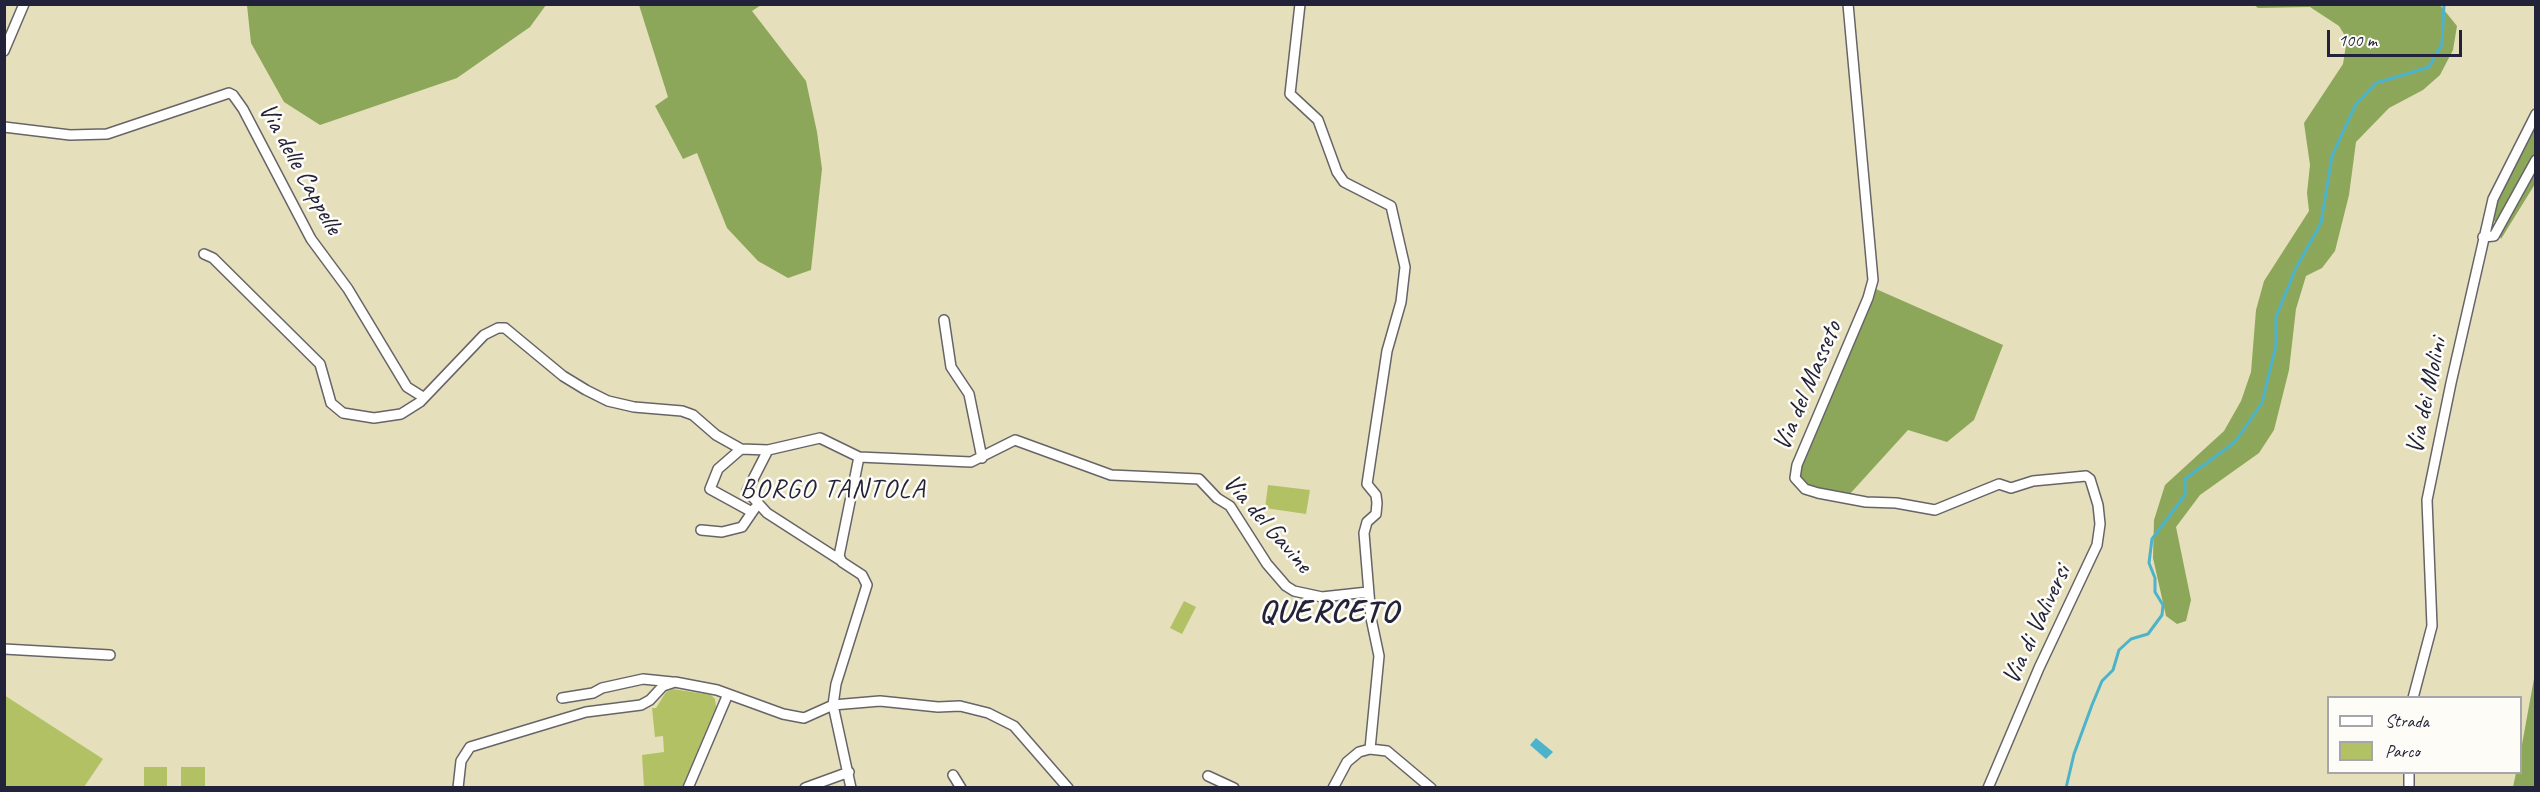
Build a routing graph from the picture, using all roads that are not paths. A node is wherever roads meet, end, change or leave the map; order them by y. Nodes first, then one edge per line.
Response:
1 (24, 4) edge
2 (1300, 4) edge
3 (1848, 4) edge
4 (4, 51) edge
5 (2535, 114) edge
6 (4, 127) edge
7 (2535, 160) edge
8 (2483, 237) junction
9 (204, 254) dead end
10 (944, 320) dead end
11 (423, 397) junction
12 (741, 448) junction
13 (768, 450) junction
14 (859, 458) junction
15 (982, 458) junction
16 (2088, 477) joint
17 (758, 504) junction
18 (752, 512) junction
19 (701, 530) dead end
20 (840, 560) junction
21 (1368, 592) junction
22 (4, 649) edge
23 (110, 655) dead end
24 (675, 682) junction
25 (728, 694) junction
26 (2414, 696) edge
27 (562, 698) dead end
28 (833, 705) junction
29 (1370, 749) junction
30 (849, 772) junction
31 (953, 775) dead end
32 (1208, 776) dead end
33 (458, 788) edge
34 (688, 788) edge
35 (805, 788) edge
36 (852, 788) edge
37 (961, 788) edge
38 (1068, 788) edge
39 (1234, 788) edge
40 (1333, 788) edge
41 (1431, 788) edge
42 (1988, 788) edge

1 - 4 street
2 - 21 street
3 - 16 street, Via del Masseto
5 - 8 street, Via dei Molini
6 - 11 street, Via delle Cappelle
7 - 8 street
8 - 26 street, Via dei Molini
9 - 11 street
10 - 15 street
11 - 12 street
12 - 13 street
12 - 18 street
13 - 14 street
13 - 17 street
14 - 15 street, Via del Gavine
14 - 20 street
15 - 21 street, Via del Gavine
16 - 42 street, Via di Valiversi
17 - 18 street
17 - 20 street
18 - 19 street
20 - 28 street
21 - 29 street
22 - 23 street
24 - 25 street
24 - 27 street
24 - 33 street
25 - 28 street
25 - 34 street
28 - 30 street
28 - 38 street
29 - 40 street
29 - 41 street
30 - 35 street
30 - 36 street
31 - 37 street
32 - 39 street

